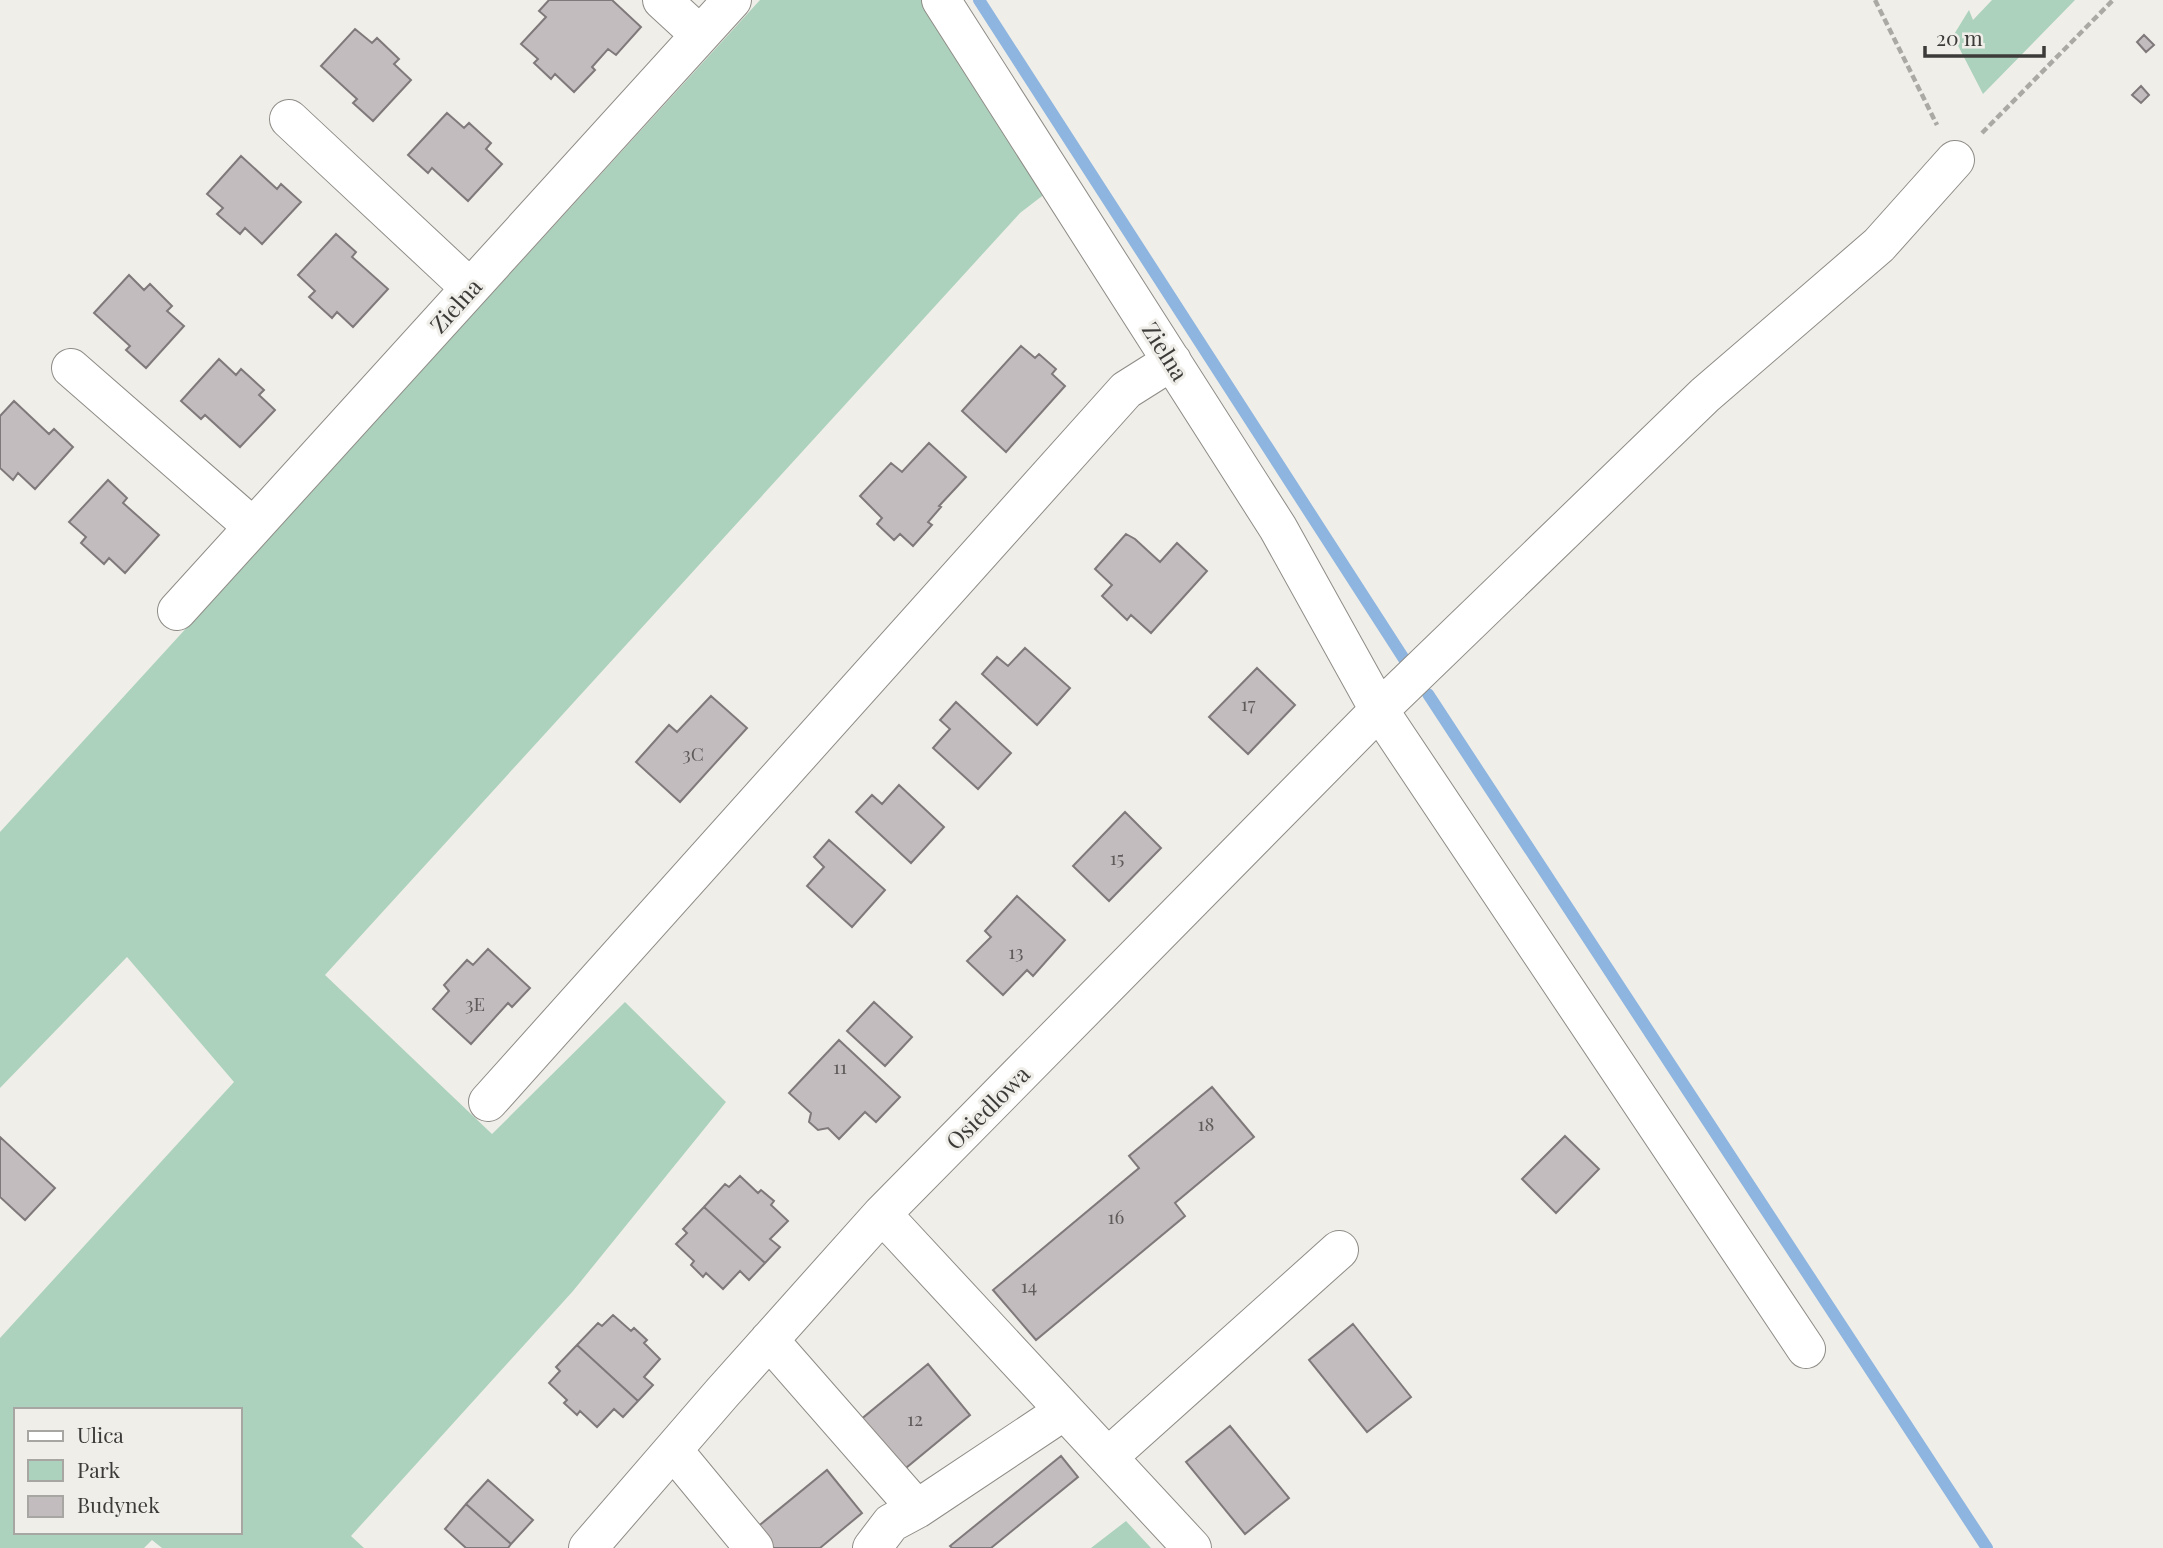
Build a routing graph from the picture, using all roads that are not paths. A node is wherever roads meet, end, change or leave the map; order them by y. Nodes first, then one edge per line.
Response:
1 (662, 0) edge
2 (732, 0) edge
3 (942, 0) edge
4 (700, 35) junction
5 (289, 119) dead end
6 (1955, 160) road end
7 (470, 288) junction
8 (1172, 361) junction
9 (71, 368) dead end
10 (253, 527) junction
11 (177, 611) dead end
12 (1392, 697) junction
13 (488, 1102) dead end
14 (882, 1214) junction
15 (1339, 1250) dead end
16 (769, 1340) junction
17 (1806, 1349) dead end
18 (1064, 1410) junction
19 (673, 1450) junction
20 (1108, 1457) junction
21 (917, 1509) junction
22 (588, 1548) edge
23 (754, 1548) edge
24 (872, 1548) edge
25 (1192, 1548) edge

1 - 4 street
2 - 4 street, Zielna
3 - 8 street, Zielna
4 - 7 street, Zielna
5 - 7 street
6 - 12 street, Osiedlowa
7 - 10 street, Zielna
8 - 12 street, Zielna
8 - 13 street
9 - 10 street
10 - 11 street, Zielna
12 - 14 street, Osiedlowa
12 - 17 street, Zielna
14 - 16 street, Osiedlowa
14 - 18 street
15 - 20 street
16 - 19 street, Osiedlowa
16 - 21 street
18 - 20 street
18 - 21 street
19 - 22 street, Osiedlowa
19 - 23 street
20 - 25 street
21 - 24 street

